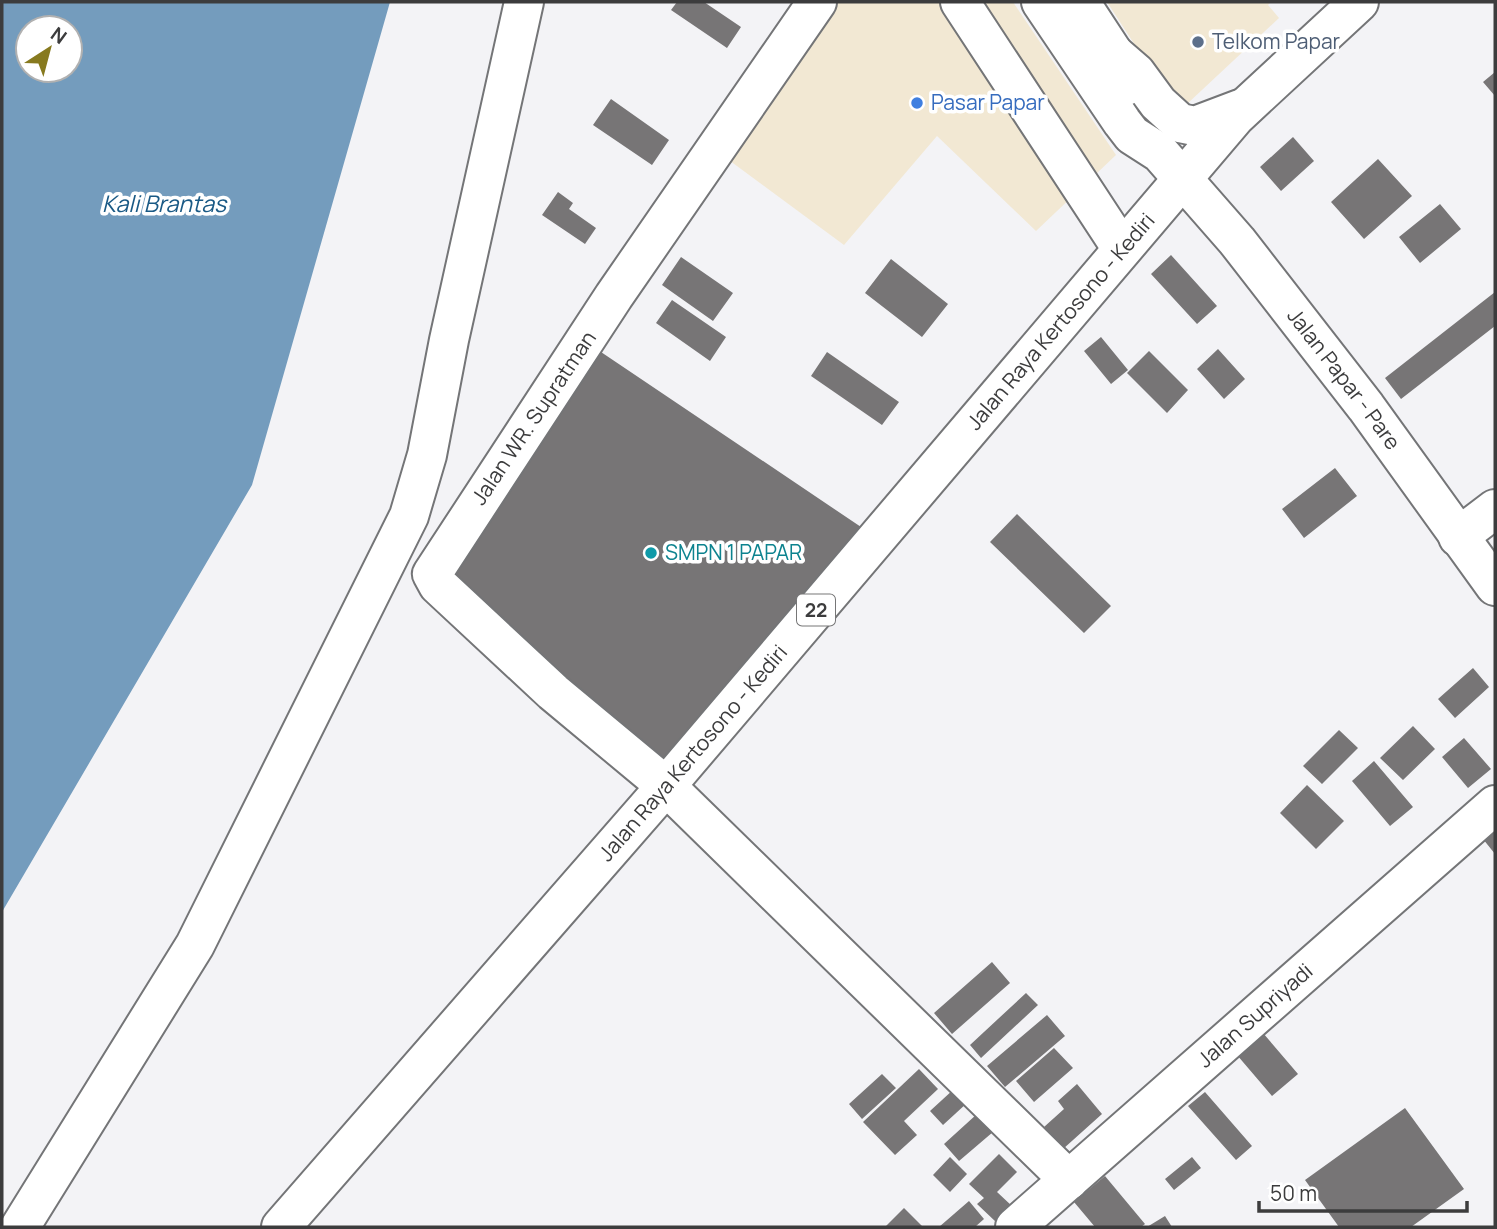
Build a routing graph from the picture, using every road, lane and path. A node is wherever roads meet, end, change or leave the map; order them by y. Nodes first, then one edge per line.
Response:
1 (524, 2) edge
2 (817, 2) edge
3 (960, 2) edge
4 (1041, 2) edge
5 (1080, 2) edge
6 (1359, 2) edge
7 (1114, 54) junction
8 (1245, 107) junction
9 (1171, 166) junction
10 (1122, 250) junction
11 (1495, 509) edge
12 (1458, 537) junction
13 (1495, 586) edge
14 (666, 786) junction
15 (1495, 805) edge
16 (1069, 1180) junction
17 (20, 1227) edge
18 (281, 1227) edge
19 (1015, 1227) edge

1 - 17 main road
2 - 14 main road, Jalan WR. Supratman
3 - 10 main road
4 - 9 main road
5 - 7 main road
6 - 8 main road, Jalan Raya Kertosono - Kediri / 22
7 - 8 main road
7 - 9 main road
8 - 9 main road, Jalan Raya Kertosono - Kediri / 22
9 - 10 main road, Jalan Raya Kertosono - Kediri / 22
9 - 12 main road, Jalan Papar - Pare
10 - 14 main road, Jalan Raya Kertosono - Kediri / 22
11 - 12 main road
12 - 13 main road, Jalan Papar - Pare
14 - 16 main road
14 - 18 main road, Jalan Raya Kertosono - Kediri / 22
15 - 16 main road, Jalan Supriyadi
16 - 19 main road, Jalan Supriyadi

